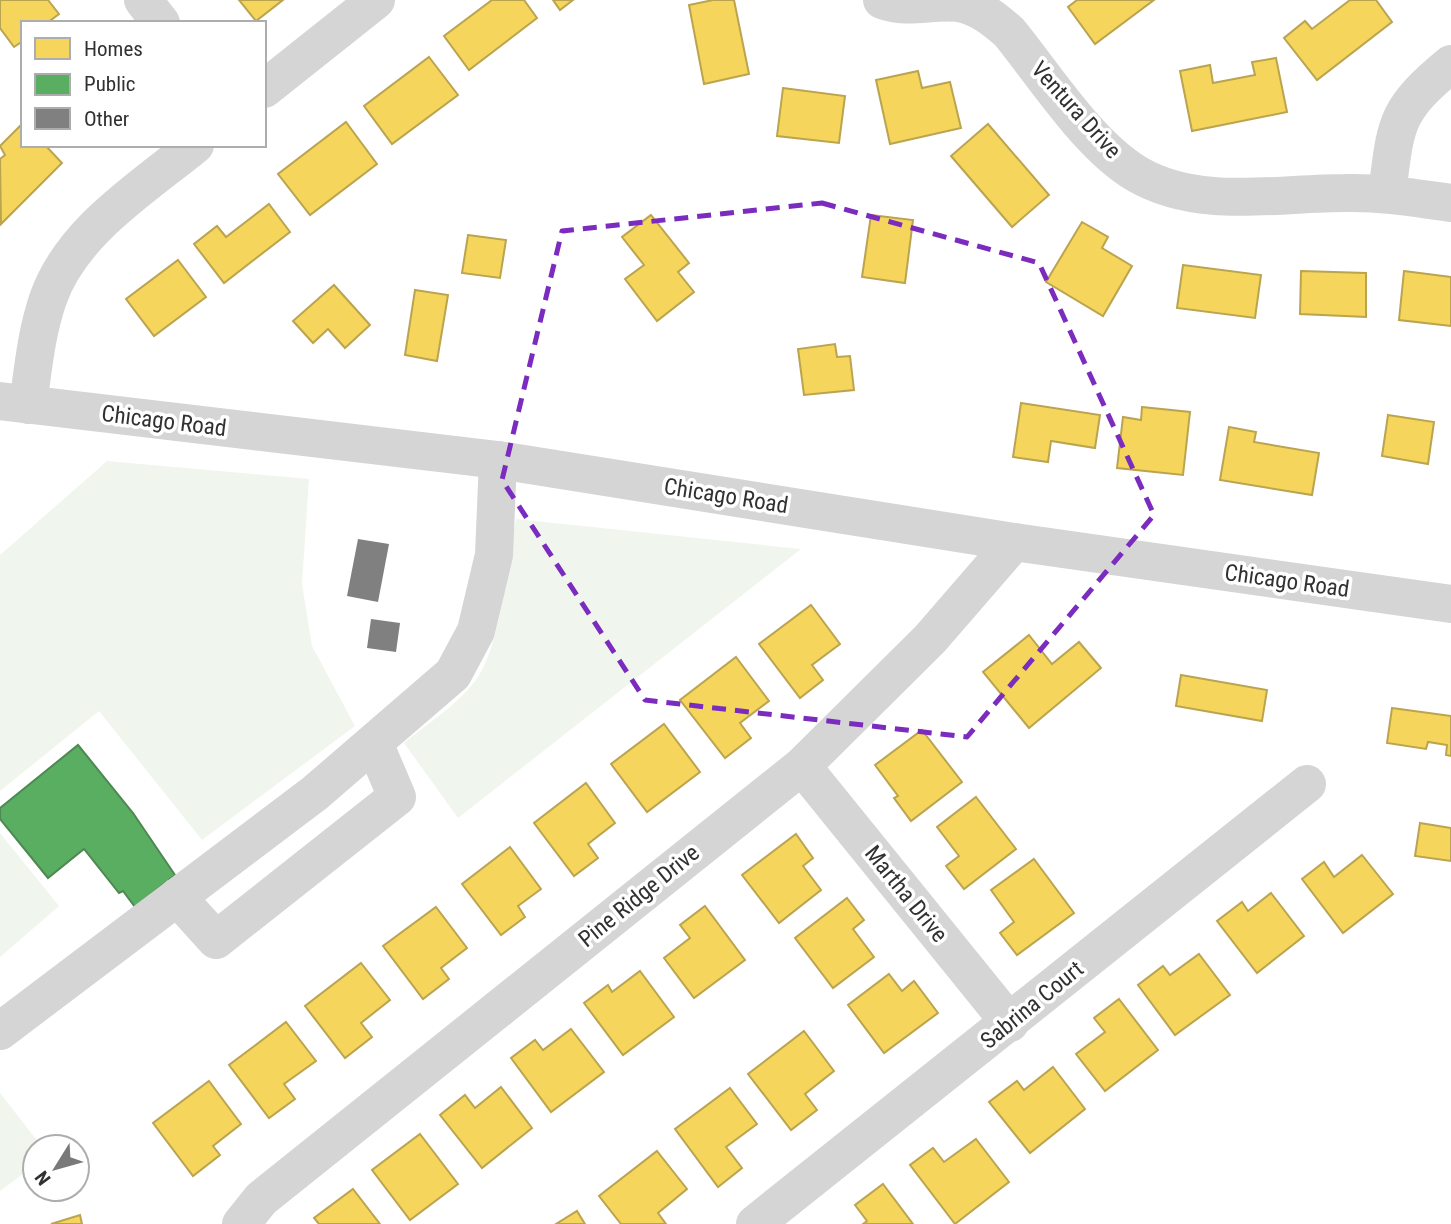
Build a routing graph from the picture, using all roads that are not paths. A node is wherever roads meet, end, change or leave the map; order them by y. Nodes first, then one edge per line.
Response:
1 (143, 0) edge
2 (376, 0) edge
3 (882, 0) edge
4 (974, 4) edge
5 (159, 21) edge
6 (1451, 64) edge
7 (266, 87) edge
8 (193, 147) edge
9 (1387, 194) junction
10 (1451, 204) edge
11 (14, 403) edge
12 (498, 460) junction
13 (1014, 542) junction
14 (1451, 604) edge
15 (373, 744) junction
16 (802, 766) junction
17 (1307, 784) dead end
18 (177, 897) junction
19 (1010, 1023) junction
20 (0, 1031) edge
21 (241, 1224) edge
22 (755, 1224) edge

1 - 5 street
2 - 7 street
3 - 4 street, Ventura Drive
4 - 9 street, Ventura Drive
6 - 9 street
8 - 11 street
9 - 10 street, Ventura Drive
11 - 12 street, Chicago Road
12 - 13 street, Chicago Road
12 - 15 street
13 - 14 street, Chicago Road
13 - 16 street, Pine Ridge Drive
15 - 18 street
15 - 18 street
16 - 19 street, Martha Drive
16 - 21 street, Pine Ridge Drive
17 - 19 street, Sabrina Court
18 - 20 street
19 - 22 street, Sabrina Court

